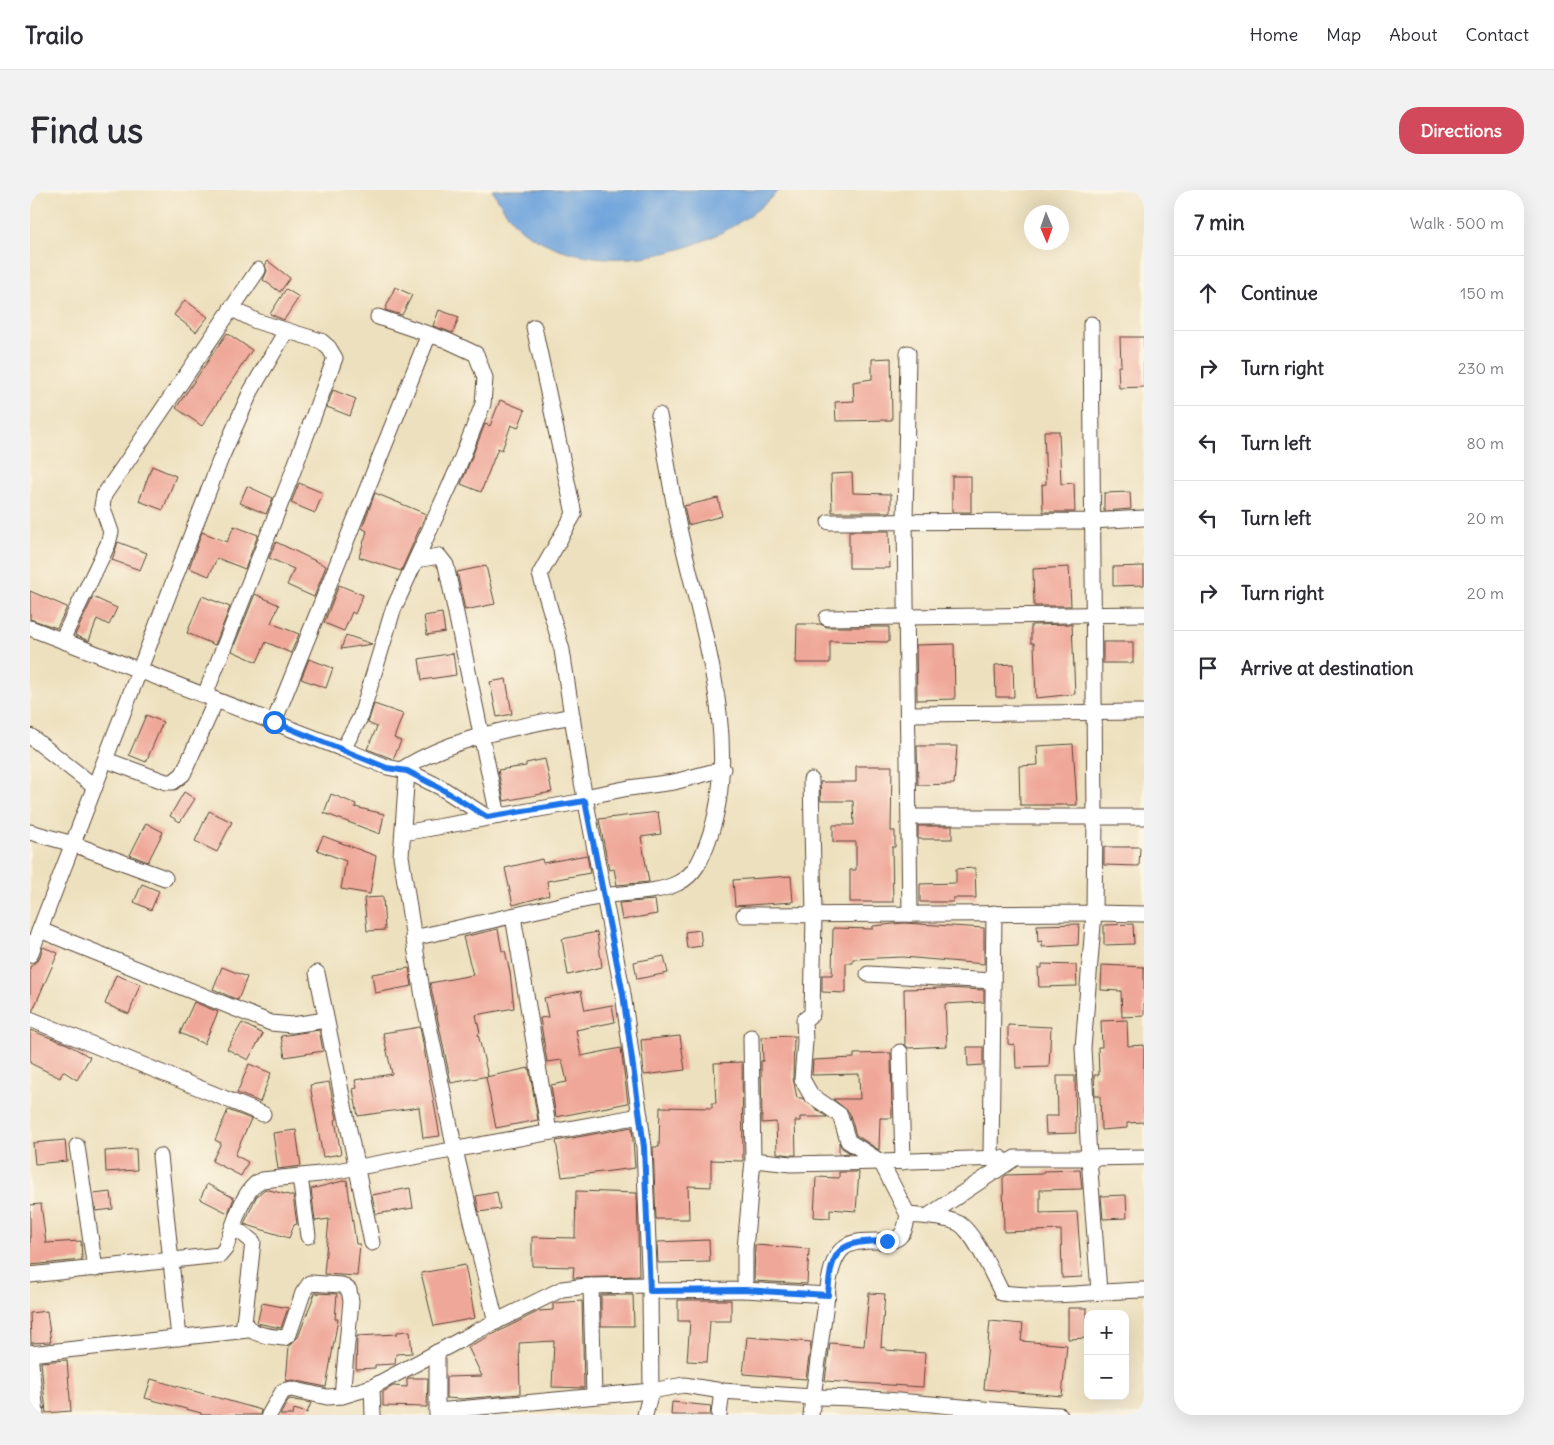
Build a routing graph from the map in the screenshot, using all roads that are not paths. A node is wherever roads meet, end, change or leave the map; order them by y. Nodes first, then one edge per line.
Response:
1 (258, 270) dead end
2 (232, 308) junction
3 (378, 317) dead end
4 (1091, 324) dead end
5 (534, 327) dead end
6 (286, 331) junction
7 (428, 334) junction
8 (908, 353) dead end
9 (659, 415) dead end
10 (1144, 518) edge
11 (1092, 521) junction
12 (829, 522) dead end
13 (905, 522) junction
14 (416, 560) junction
15 (1144, 614) edge
16 (1093, 616) junction
17 (907, 617) junction
18 (827, 618) dead end
19 (30, 628) edge
20 (62, 640) junction
21 (140, 670) junction
22 (210, 698) junction
23 (1144, 712) edge
24 (908, 714) junction
25 (1094, 714) junction
26 (572, 716) junction
27 (274, 722) junction
28 (481, 735) junction
29 (30, 736) edge
30 (343, 749) junction
31 (106, 760) junction
32 (723, 769) junction
33 (404, 771) junction
34 (812, 780) dead end
35 (95, 787) junction
36 (585, 799) junction
37 (492, 817) junction
38 (910, 817) junction
39 (1095, 817) junction
40 (1144, 817) edge
41 (30, 832) edge
42 (403, 833) junction
43 (73, 844) junction
44 (165, 878) dead end
45 (604, 896) junction
46 (1094, 913) junction
47 (910, 914) junction
48 (994, 914) junction
49 (1144, 914) edge
50 (744, 915) dead end
51 (814, 915) junction
52 (513, 916) junction
53 (40, 930) junction
54 (414, 938) junction
55 (30, 956) edge
56 (317, 973) dead end
57 (868, 974) dead end
58 (993, 981) junction
59 (30, 1019) edge
60 (326, 1020) junction
61 (751, 1037) dead end
62 (900, 1052) dead end
63 (263, 1114) dead end
64 (640, 1116) junction
65 (549, 1132) junction
66 (77, 1146) dead end
67 (455, 1150) junction
68 (160, 1156) dead end
69 (1144, 1157) edge
70 (1015, 1158) junction
71 (1088, 1158) junction
72 (991, 1159) junction
73 (753, 1160) junction
74 (881, 1162) junction
75 (904, 1162) junction
76 (356, 1167) junction
77 (300, 1178) junction
78 (908, 1215) junction
79 (928, 1216) junction
80 (233, 1230) junction
81 (308, 1236) dead end
82 (372, 1243) dead end
83 (169, 1262) junction
84 (95, 1269) junction
85 (30, 1275) edge
86 (591, 1286) junction
87 (650, 1288) junction
88 (745, 1290) junction
89 (1144, 1290) edge
90 (1099, 1291) junction
91 (828, 1295) junction
92 (496, 1322) junction
93 (248, 1330) junction
94 (179, 1338) junction
95 (437, 1352) junction
96 (30, 1353) edge
97 (372, 1388) junction
98 (651, 1391) junction
99 (722, 1391) junction
100 (342, 1396) junction
101 (594, 1396) junction
102 (813, 1397) junction
103 (556, 1400) junction
104 (897, 1407) edge
105 (949, 1410) edge
106 (436, 1413) edge
107 (36, 1415) edge
108 (269, 1415) edge
109 (373, 1415) edge
110 (550, 1415) edge
111 (645, 1415) edge
112 (719, 1415) edge
113 (811, 1415) edge
114 (1056, 1415) edge
115 (1060, 1415) edge

1 - 2 street
2 - 6 street
2 - 20 street
3 - 7 street
4 - 11 street
5 - 26 street
6 - 21 street
6 - 22 street
7 - 14 street
7 - 27 street
8 - 13 street
9 - 32 street
10 - 11 street
11 - 13 street
11 - 16 street
12 - 13 street
13 - 17 street
14 - 28 street
14 - 30 street
15 - 16 street
16 - 17 street
16 - 25 street
17 - 18 street
17 - 24 street
19 - 20 street
20 - 21 street
21 - 22 street
21 - 31 street
22 - 27 street
22 - 31 street
23 - 25 street
24 - 25 street
24 - 38 street
25 - 39 street
26 - 28 street
26 - 36 street
27 - 30 street
28 - 33 street
28 - 37 street
29 - 35 street
30 - 33 street
31 - 35 street
32 - 36 street
32 - 45 street
33 - 37 street
33 - 42 street
34 - 51 street
35 - 43 street
36 - 37 street
36 - 45 street
37 - 42 street
38 - 39 street
38 - 47 street
39 - 40 street
39 - 46 street
41 - 43 street
42 - 54 street
43 - 44 street
43 - 53 street
45 - 52 street
45 - 64 street
46 - 48 street
46 - 49 street
46 - 71 street
47 - 48 street
47 - 51 street
48 - 58 street
50 - 51 street
51 - 74 street
52 - 54 street
52 - 65 street
53 - 55 street
53 - 60 street
54 - 67 street
56 - 60 street
57 - 58 street
58 - 72 street
59 - 63 street
60 - 76 street
61 - 73 street
62 - 75 street
64 - 65 street
64 - 87 street
65 - 67 street
66 - 84 street
67 - 76 street
67 - 92 street
68 - 83 street
69 - 71 street
70 - 71 street
70 - 72 street
70 - 79 street
71 - 90 street
72 - 75 street
73 - 74 street
73 - 88 street
74 - 75 street
74 - 78 street
76 - 77 street
76 - 82 street
77 - 80 street
77 - 81 street
78 - 79 street
78 - 91 street
79 - 90 street
80 - 83 street
80 - 93 street
83 - 84 street
83 - 94 street
84 - 85 street
86 - 87 street
86 - 92 street
86 - 101 street
87 - 88 street
87 - 98 street
88 - 91 street
89 - 90 street
91 - 102 street
92 - 95 street
93 - 94 street
93 - 100 street
94 - 96 street
95 - 97 street
95 - 106 street
96 - 107 street
97 - 100 street
97 - 109 street
98 - 99 street
98 - 101 street
98 - 111 street
99 - 102 street
99 - 112 street
100 - 108 street
101 - 103 street
102 - 104 street
102 - 113 street
103 - 106 street
103 - 110 street
104 - 105 street
105 - 114 street
114 - 115 street

